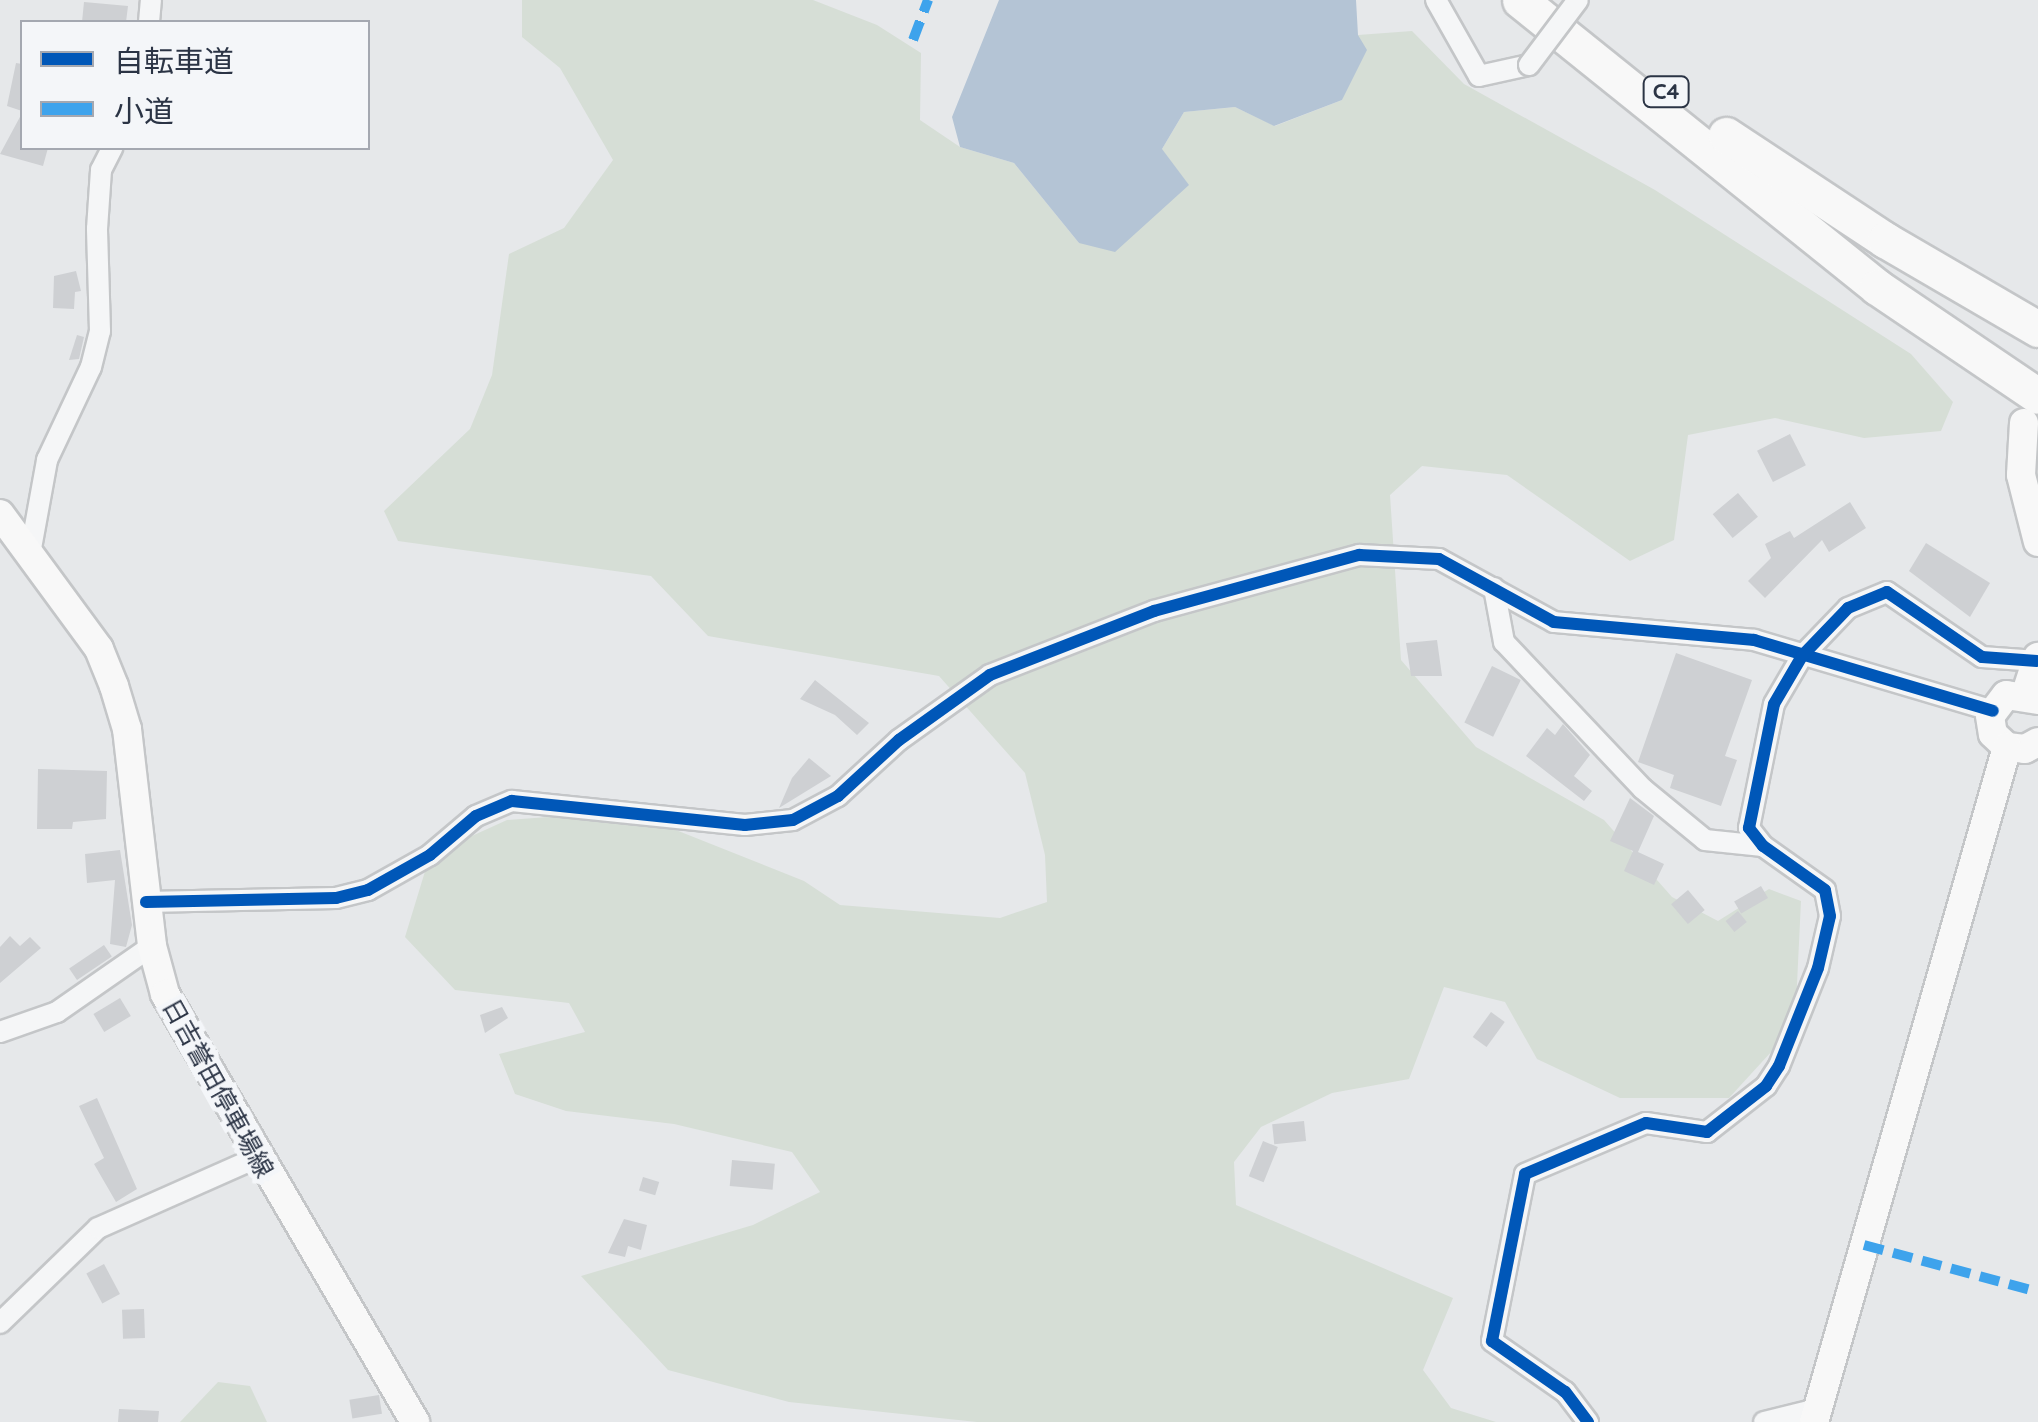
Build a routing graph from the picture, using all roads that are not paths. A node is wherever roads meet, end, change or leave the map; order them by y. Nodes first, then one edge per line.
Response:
1 (1436, 0) edge
2 (1520, 0) edge
3 (1545, 0) edge
4 (1578, 0) edge
5 (111, 150) edge
6 (1790, 179) junction
7 (2038, 301) edge
8 (2038, 329) edge
9 (2031, 409) edge
10 (4, 525) edge
11 (2038, 542) edge
12 (30, 554) junction
13 (1494, 588) junction
14 (1802, 656) junction
15 (2038, 659) edge
16 (2032, 696) edge
17 (1992, 711) junction
18 (2038, 742) edge
19 (2007, 747) junction
20 (1763, 846) junction
21 (146, 902) junction
22 (152, 946) junction
23 (0, 1032) edge
24 (256, 1158) junction
25 (0, 1323) edge
26 (1816, 1416) edge
27 (415, 1422) edge
28 (1588, 1422) edge
29 (1764, 1422) edge

1 - 4 street, bridge
2 - 9 highway
3 - 6 highway, C4
5 - 12 street
6 - 7 highway
6 - 8 highway, C4
9 - 11 main road
10 - 12 main road, 日吉誉田停車場線
12 - 21 main road, 日吉誉田停車場線
13 - 14 street
13 - 20 street
13 - 21 street
14 - 15 street
14 - 17 street
14 - 20 street
15 - 16 main road
16 - 17 main road
17 - 19 main road
18 - 19 main road
19 - 26 main road
20 - 28 street
21 - 22 main road, 日吉誉田停車場線
22 - 23 street
22 - 24 main road, 日吉誉田停車場線
24 - 25 street
24 - 27 main road, 日吉誉田停車場線
26 - 29 street

